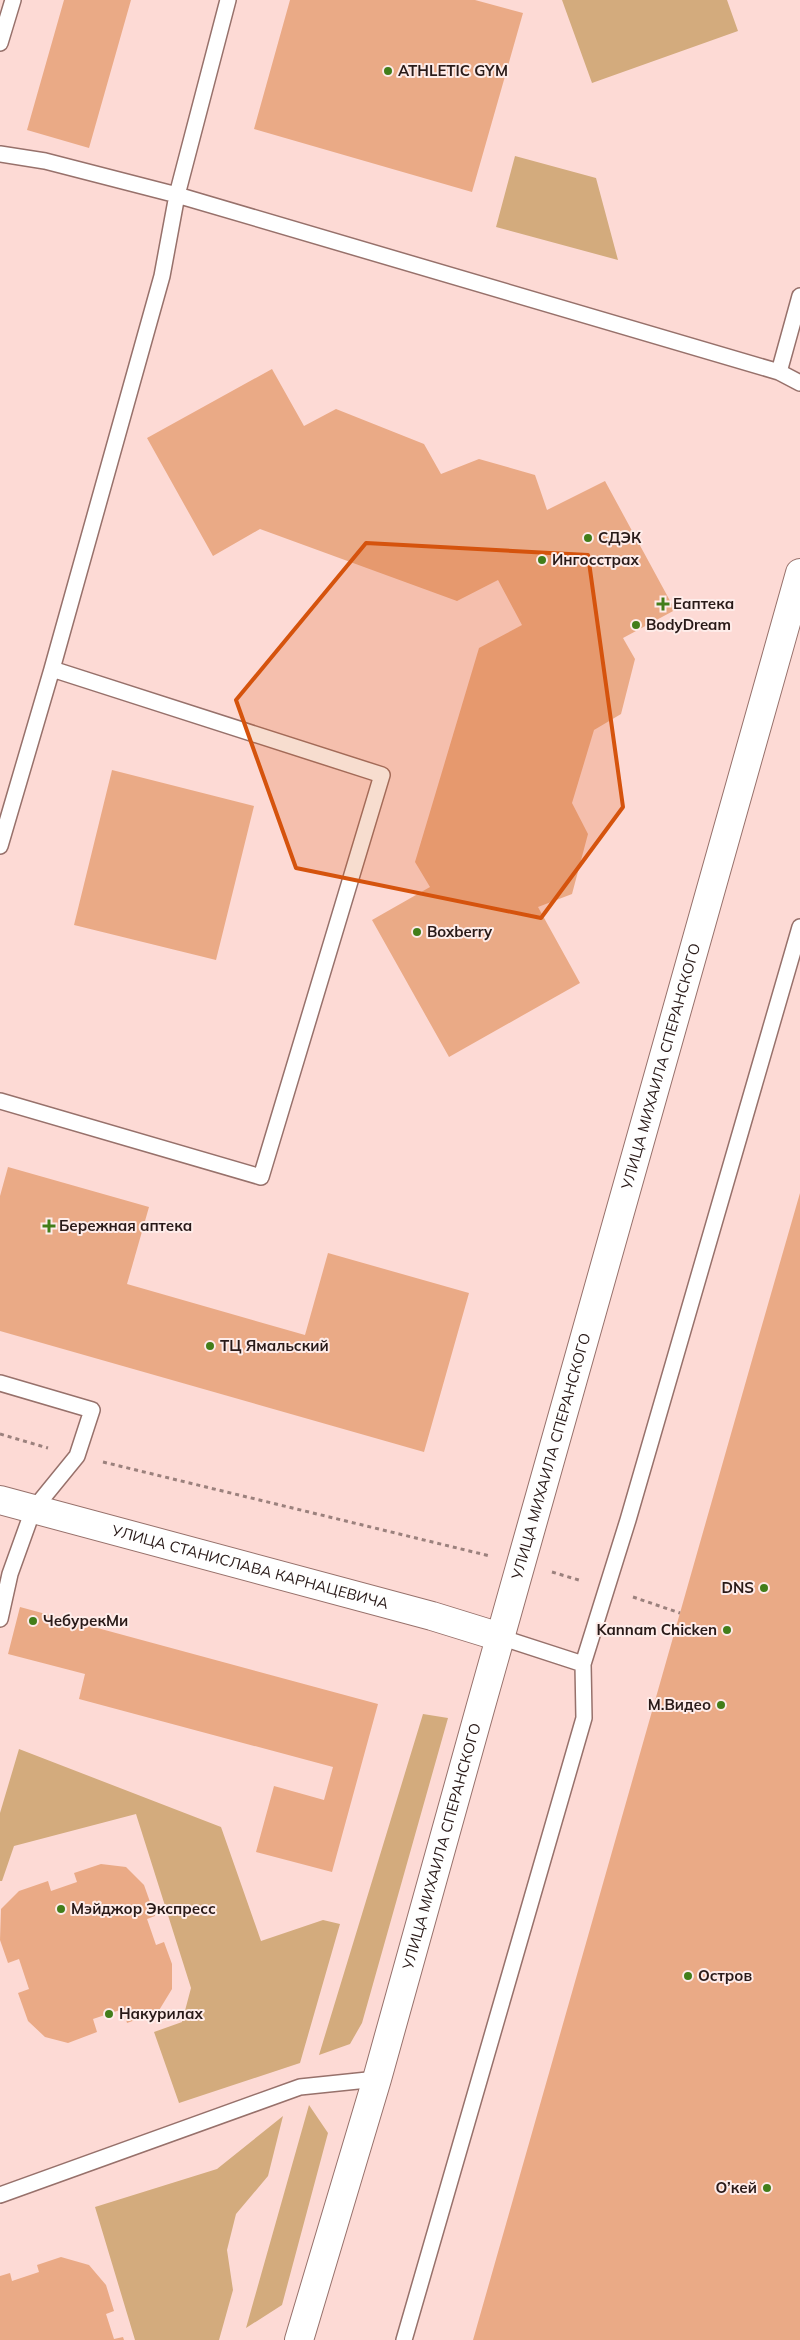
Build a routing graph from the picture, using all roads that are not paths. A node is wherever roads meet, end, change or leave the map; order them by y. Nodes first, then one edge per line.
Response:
1 (13, 0) edge
2 (228, 0) edge
3 (0, 43) edge
4 (0, 154) edge
5 (177, 194) junction
6 (800, 296) edge
7 (779, 372) junction
8 (800, 383) edge
9 (800, 573) edge
10 (52, 669) junction
11 (0, 846) edge
12 (800, 927) edge
13 (0, 1101) edge
14 (0, 1384) edge
15 (0, 1500) edge
16 (33, 1510) junction
17 (0, 1619) edge
18 (500, 1637) junction
19 (583, 1664) junction
20 (378, 2079) junction
21 (0, 2195) edge
22 (299, 2340) edge
23 (404, 2340) edge

1 - 3 lane
2 - 5 lane
4 - 5 lane
5 - 7 lane
5 - 10 lane
6 - 7 lane
7 - 8 lane
9 - 18 street, УЛИЦА МИХАИЛА СПЕРАНСКОГО
10 - 11 lane
10 - 13 lane
12 - 19 lane
14 - 16 lane
15 - 16 street, УЛИЦА СТАНИСЛАВА КАРНАЦЕВИЧА
16 - 17 lane
16 - 18 street, УЛИЦА СТАНИСЛАВА КАРНАЦЕВИЧА
18 - 19 lane
18 - 20 street, УЛИЦА МИХАИЛА СПЕРАНСКОГО
19 - 23 lane
20 - 21 lane
20 - 22 street, УЛИЦА МИХАИЛА СПЕРАНСКОГО

